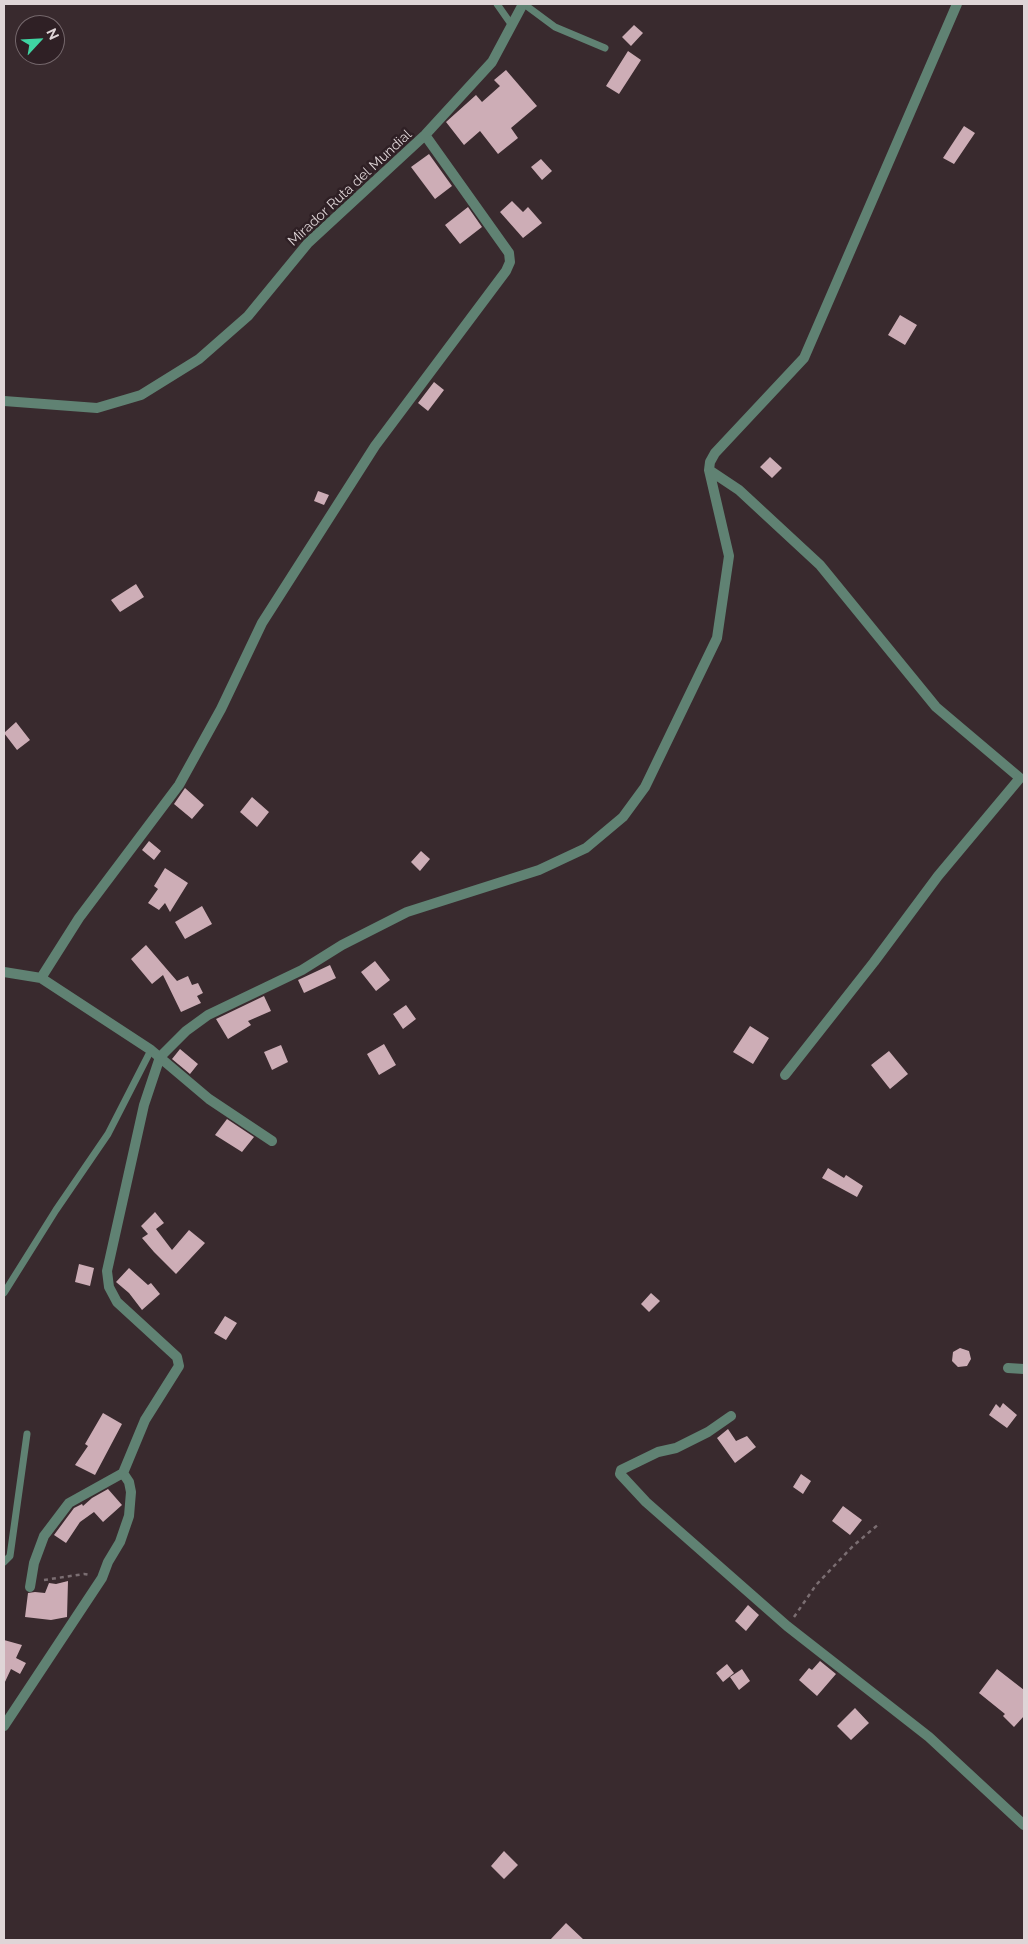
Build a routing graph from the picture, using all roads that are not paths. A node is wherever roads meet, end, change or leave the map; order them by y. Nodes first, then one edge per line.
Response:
1 (497, 4) edge
2 (523, 4) edge
3 (958, 4) edge
4 (511, 24) junction
5 (605, 48) dead end
6 (425, 135) junction
7 (4, 401) edge
8 (709, 470) junction
9 (1022, 780) edge
10 (4, 972) edge
11 (41, 978) junction
12 (151, 1050) junction
13 (160, 1057) junction
14 (785, 1075) dead end
15 (272, 1141) dead end
16 (4, 1294) edge
17 (1008, 1368) dead end
18 (1024, 1369) edge
19 (732, 1416) dead end
20 (27, 1434) dead end
21 (122, 1473) junction
22 (4, 1562) edge
23 (30, 1583) road end
24 (4, 1726) edge
25 (1024, 1825) edge

1 - 4 lane
2 - 4 street, Mirador Ruta del Mundial
2 - 5 lane
3 - 8 street
4 - 6 street, Mirador Ruta del Mundial
6 - 7 street, Mirador Ruta del Mundial
6 - 11 street
8 - 9 street
8 - 13 street
9 - 14 street
10 - 11 street
11 - 12 street
12 - 13 street
12 - 16 lane
13 - 15 street
13 - 21 street
17 - 18 street
19 - 25 street
20 - 22 lane
21 - 23 street
21 - 24 street

